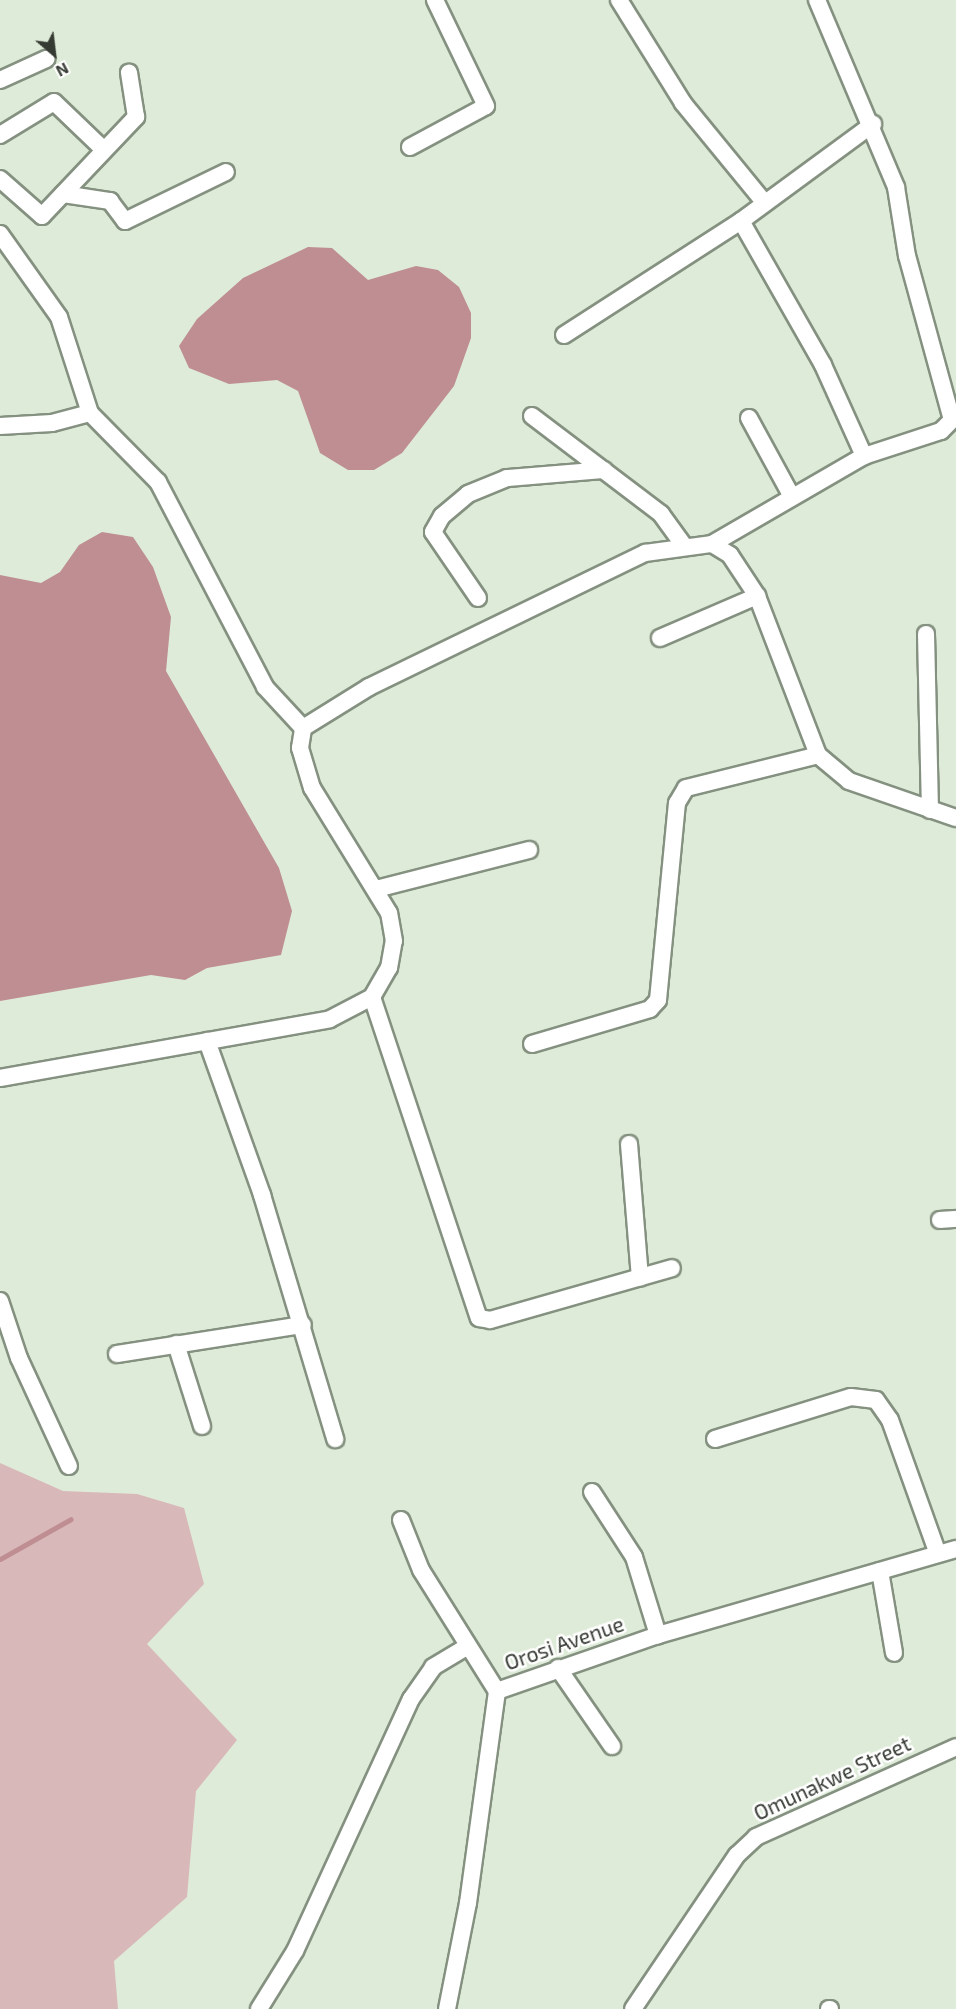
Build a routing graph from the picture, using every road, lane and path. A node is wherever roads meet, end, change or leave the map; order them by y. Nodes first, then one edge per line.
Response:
1 (435, 0) edge
2 (619, 0) edge
3 (817, 0) edge
4 (46, 59) dead end
5 (129, 73) dead end
6 (0, 80) edge
7 (873, 124) junction
8 (0, 135) edge
9 (410, 147) dead end
10 (104, 150) junction
11 (226, 172) dead end
12 (0, 179) edge
13 (63, 194) junction
14 (764, 202) junction
15 (741, 220) junction
16 (0, 234) edge
17 (564, 335) dead end
18 (90, 413) junction
19 (532, 416) dead end
20 (749, 418) dead end
21 (0, 426) edge
22 (864, 456) junction
23 (604, 470) junction
24 (791, 495) junction
25 (683, 544) junction
26 (712, 544) junction
27 (757, 596) junction
28 (478, 598) dead end
29 (926, 634) dead end
30 (660, 638) dead end
31 (303, 728) junction
32 (818, 755) junction
33 (930, 810) junction
34 (956, 818) edge
35 (529, 850) dead end
36 (376, 889) junction
37 (372, 997) junction
38 (207, 1041) junction
39 (532, 1044) dead end
40 (0, 1078) edge
41 (629, 1144) dead end
42 (672, 1269) dead end
43 (640, 1278) junction
44 (0, 1301) edge
45 (303, 1325) junction
46 (176, 1344) junction
47 (117, 1353) dead end
48 (202, 1426) dead end
49 (335, 1439) dead end
50 (715, 1439) dead end
51 (69, 1466) dead end
52 (592, 1492) dead end
53 (401, 1520) dead end
54 (956, 1549) edge
55 (938, 1554) junction
56 (880, 1571) junction
57 (658, 1635) junction
58 (466, 1647) junction
59 (894, 1653) dead end
60 (558, 1668) junction
61 (497, 1691) junction
62 (612, 1746) dead end
63 (956, 1747) edge
64 (259, 2009) edge
65 (447, 2009) edge
66 (633, 2009) edge

1 - 9 street
2 - 14 street
3 - 7 street
4 - 6 street
5 - 10 street
7 - 14 street
7 - 22 street
8 - 10 street
10 - 13 street
11 - 13 street
12 - 13 street
14 - 15 street
15 - 17 street
15 - 22 street
16 - 18 street
18 - 21 street
18 - 31 street
19 - 23 street
20 - 24 street
22 - 24 street
23 - 25 street
23 - 28 street
24 - 26 street
25 - 26 street
25 - 31 street
26 - 27 street
27 - 30 street
27 - 32 street
29 - 33 street
31 - 36 street
32 - 33 street
32 - 39 street
33 - 34 street
35 - 36 street
36 - 37 street
37 - 38 street
37 - 43 street
38 - 40 street
38 - 45 street
41 - 43 street
42 - 43 street
44 - 51 street
45 - 46 street
45 - 49 street
46 - 47 street
46 - 48 street
50 - 55 street
52 - 57 street
53 - 58 street
54 - 55 street, Orosi Avenue
55 - 56 street, Orosi Avenue
56 - 57 street, Orosi Avenue
56 - 59 street
57 - 60 street, Orosi Avenue
58 - 61 street
58 - 64 street
60 - 61 street, Orosi Avenue
60 - 62 street
61 - 65 street, Orosi Avenue
63 - 66 street, Omunakwe Street

